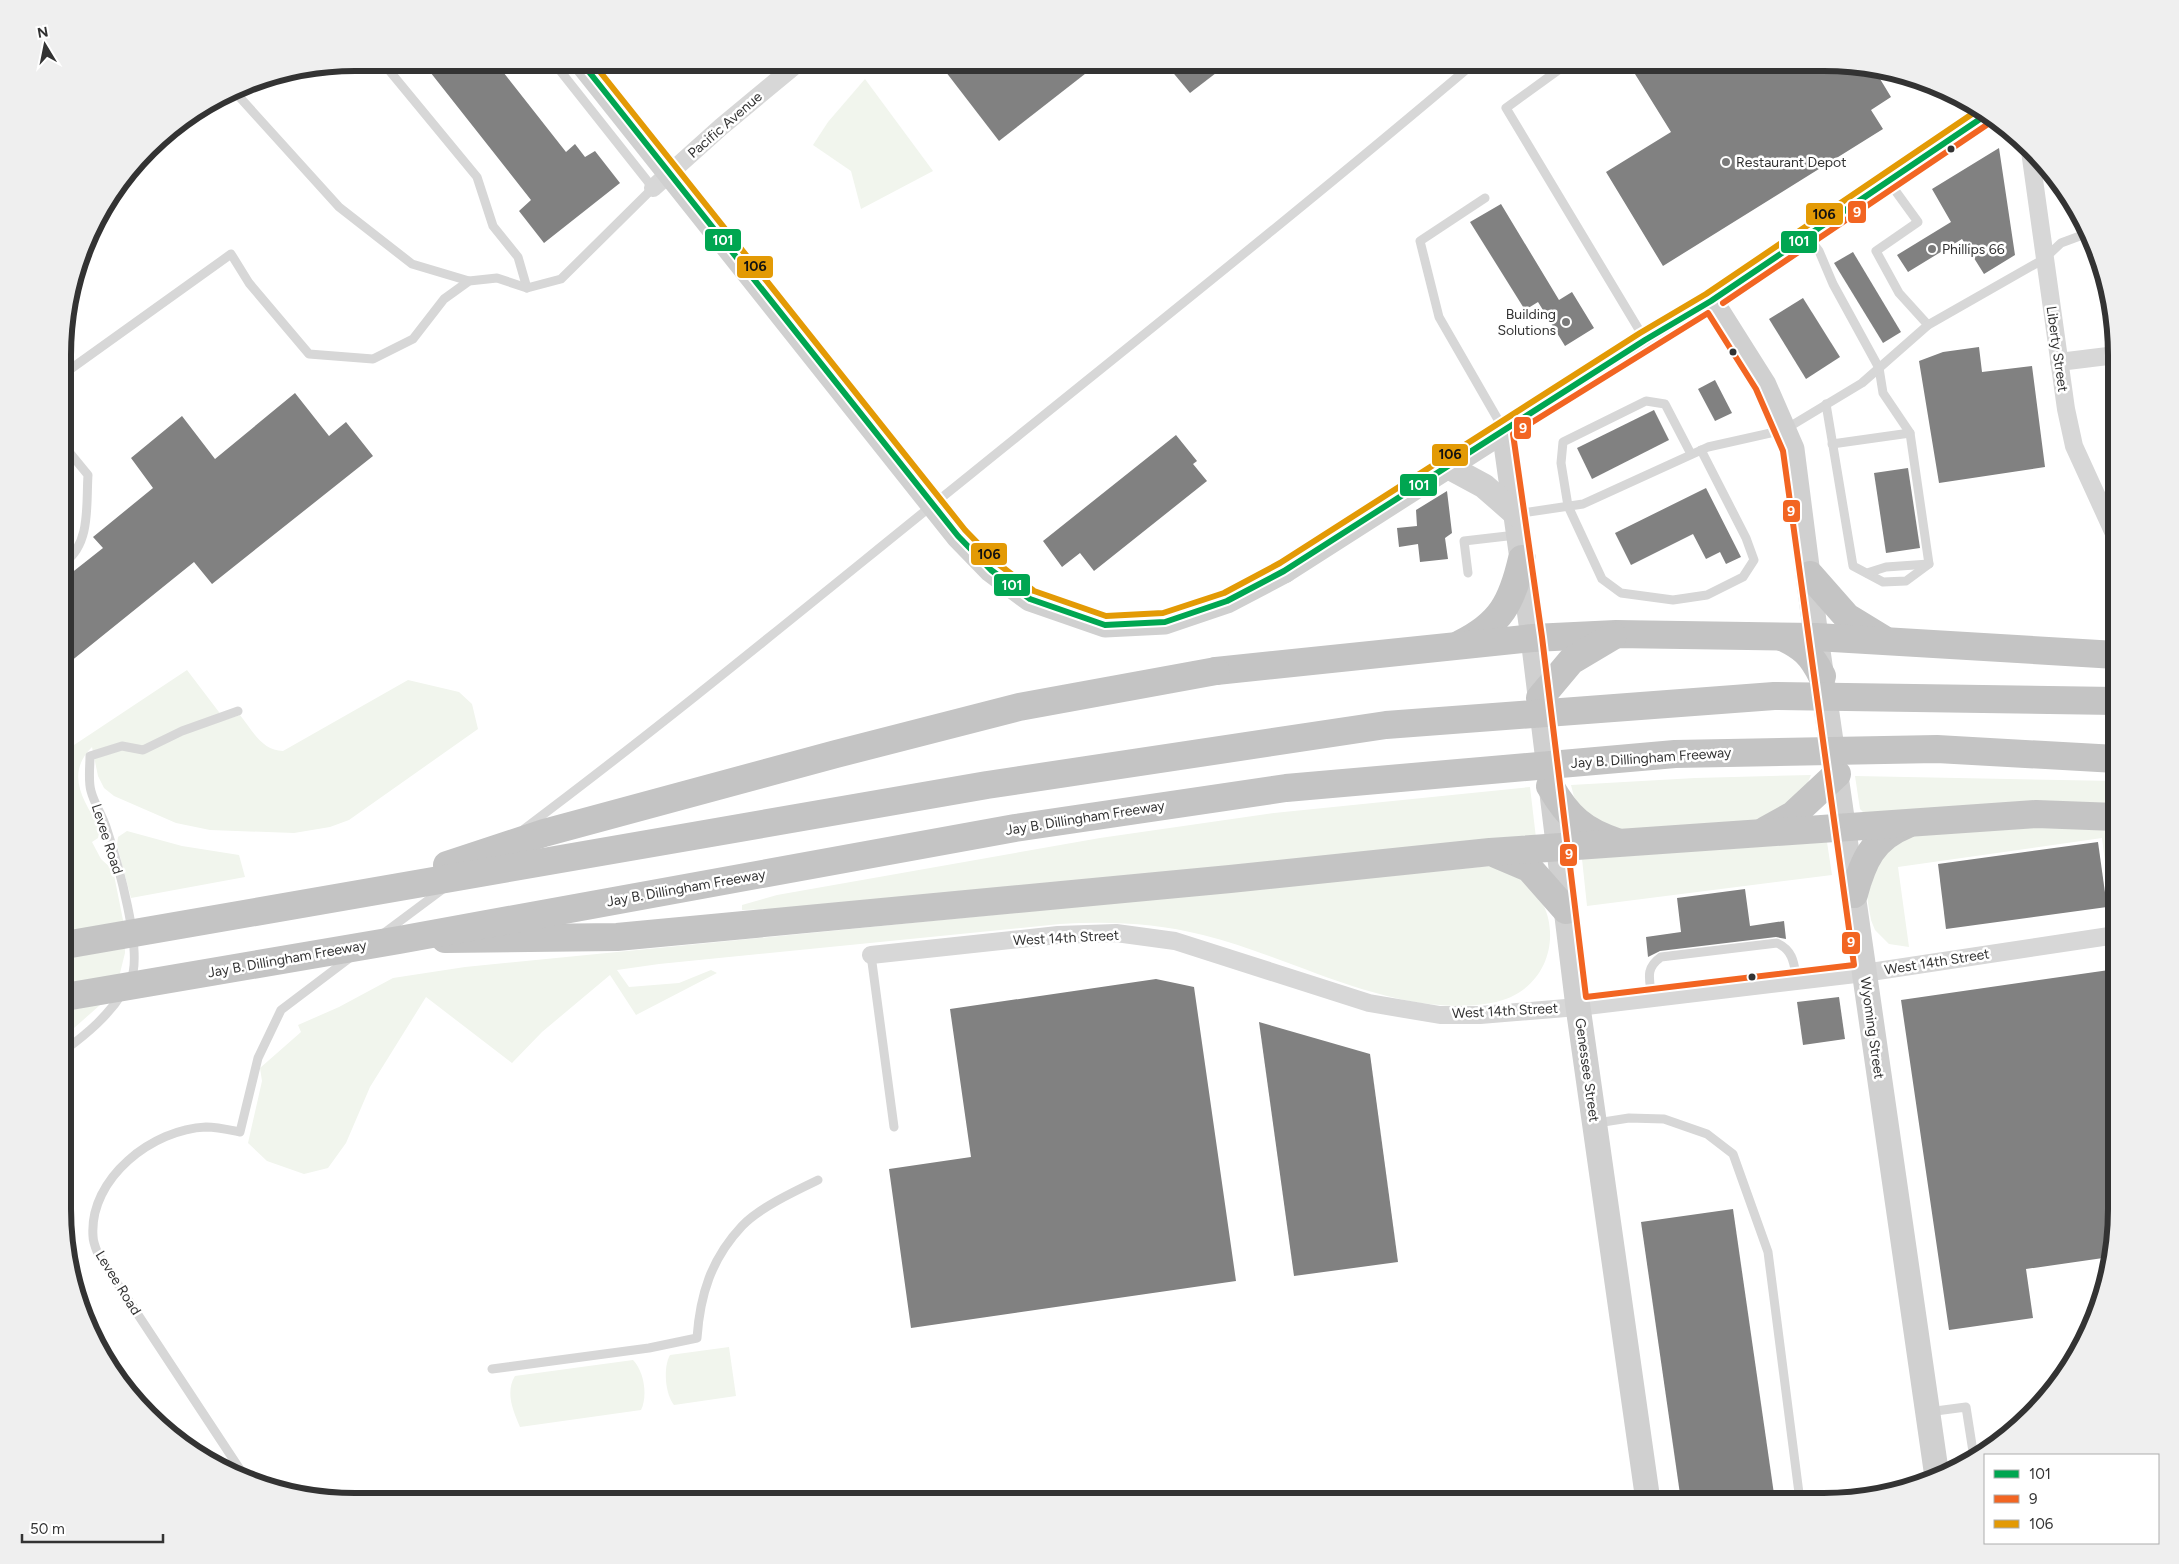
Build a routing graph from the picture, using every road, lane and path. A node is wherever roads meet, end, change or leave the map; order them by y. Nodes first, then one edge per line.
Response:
1 (390, 71) edge
2 (560, 71) edge
3 (588, 71) edge
4 (788, 71) edge
5 (1464, 71) edge
6 (1557, 71) edge
7 (239, 97) edge
8 (1981, 119) edge
9 (2031, 162) edge
10 (1888, 181) junction
11 (653, 188) junction
12 (1485, 198) dead end
13 (1807, 236) junction
14 (2081, 236) edge
15 (2044, 259) junction
16 (469, 282) junction
17 (527, 288) junction
18 (1711, 301) junction
19 (1928, 325) junction
20 (1646, 340) junction
21 (2108, 356) edge
22 (2059, 362) junction
23 (1879, 368) junction
24 (71, 370) edge
25 (1826, 404) junction
26 (1504, 430) junction
27 (1784, 430) junction
28 (1910, 433) junction
29 (1832, 444) junction
30 (1701, 450) junction
31 (71, 454) edge
32 (1691, 454) junction
33 (1447, 466) junction
34 (1568, 506) junction
35 (2108, 520) edge
36 (1519, 536) junction
37 (71, 557) edge
38 (1929, 564) junction
39 (1468, 573) dead end
40 (1867, 573) junction
41 (1810, 575) junction
42 (1616, 634) junction
43 (1782, 637) junction
44 (1816, 637) junction
45 (1533, 638) junction
46 (1886, 641) junction
47 (1453, 647) junction
48 (2108, 654) edge
49 (1822, 676) junction
50 (1540, 698) junction
51 (2108, 701) edge
52 (238, 711) dead end
53 (2108, 759) edge
54 (1837, 774) junction
55 (1550, 786) junction
56 (2108, 816) edge
57 (1912, 823) junction
58 (1844, 828) junction
59 (1760, 832) junction
60 (1621, 844) junction
61 (1558, 849) junction
62 (1490, 852) junction
63 (1854, 894) junction
64 (347, 896) junction
65 (1566, 910) junction
66 (2108, 936) edge
67 (398, 940) junction
68 (71, 944) edge
69 (871, 955) joint
70 (1864, 973) junction
71 (1797, 981) junction
72 (71, 995) edge
73 (1652, 998) junction
74 (1578, 1007) junction
75 (71, 1045) edge
76 (1594, 1124) junction
77 (894, 1126) dead end
78 (818, 1180) dead end
79 (492, 1369) dead end
80 (1928, 1412) junction
81 (1973, 1450) edge
82 (237, 1466) edge
83 (1936, 1469) edge
84 (1647, 1493) edge
85 (1799, 1493) edge

1 - 17 lane
2 - 11 lane
3 - 33 main road, bridge
4 - 11 street, Pacific Avenue
5 - 82 lane, Levee Road
6 - 20 lane
7 - 16 lane
8 - 10 main road
9 - 15 street, Liberty Street
10 - 13 main road
10 - 19 lane
11 - 17 lane
12 - 26 lane
13 - 18 main road
13 - 23 lane
14 - 15 lane
15 - 19 lane
15 - 22 street, Liberty Street
16 - 17 lane
16 - 24 lane
18 - 20 main road
18 - 27 main road, Wyoming Street
19 - 23 lane
20 - 26 main road
21 - 22 street
22 - 35 street, Liberty Street
23 - 25 lane
23 - 28 lane
25 - 27 lane
25 - 29 lane
26 - 33 main road
26 - 36 main road, Genessee Street
27 - 30 lane
27 - 41 main road, Wyoming Street
28 - 29 lane
28 - 38 lane
29 - 40 lane
30 - 32 lane
30 - 34 lane
31 - 37 lane
32 - 34 lane
32 - 34 lane
33 - 36 main road
34 - 36 lane
36 - 39 lane
36 - 45 main road, Genessee Street
36 - 47 highway
38 - 40 lane
38 - 40 lane
41 - 44 main road, Wyoming Street
41 - 46 highway
42 - 43 highway
42 - 45 highway
42 - 50 highway
43 - 44 highway
43 - 49 highway
44 - 46 highway
44 - 49 main road, Wyoming Street
45 - 47 highway
45 - 50 main road, Genessee Street
46 - 48 highway
47 - 64 highway, bridge
49 - 54 main road, Wyoming Street
50 - 55 main road, Genessee Street
51 - 64 highway, bridge
52 - 75 lane, Levee Road
53 - 67 highway, Jay B. Dillingham Freeway, bridge
54 - 58 main road, Wyoming Street
54 - 59 highway
55 - 60 highway
55 - 61 main road, Genessee Street
56 - 57 highway
57 - 58 highway
57 - 63 highway
58 - 59 highway
58 - 63 main road, Wyoming Street
59 - 60 highway
60 - 61 highway
61 - 62 highway
61 - 65 main road, Genessee Street
62 - 65 highway
62 - 67 highway, bridge
63 - 70 main road, Wyoming Street
64 - 68 highway, bridge
65 - 74 main road, Genessee Street
66 - 70 street, West 14th Street
67 - 72 highway, Jay B. Dillingham Freeway, bridge
69 - 74 street, West 14th Street
69 - 77 lane
70 - 71 street, West 14th Street
70 - 80 main road, Wyoming Street
71 - 73 street, West 14th Street
71 - 73 lane
73 - 74 street, West 14th Street
74 - 76 main road, Genessee Street
76 - 84 main road, Genessee Street
76 - 85 lane
78 - 79 lane
80 - 81 lane
80 - 83 main road, Wyoming Street

